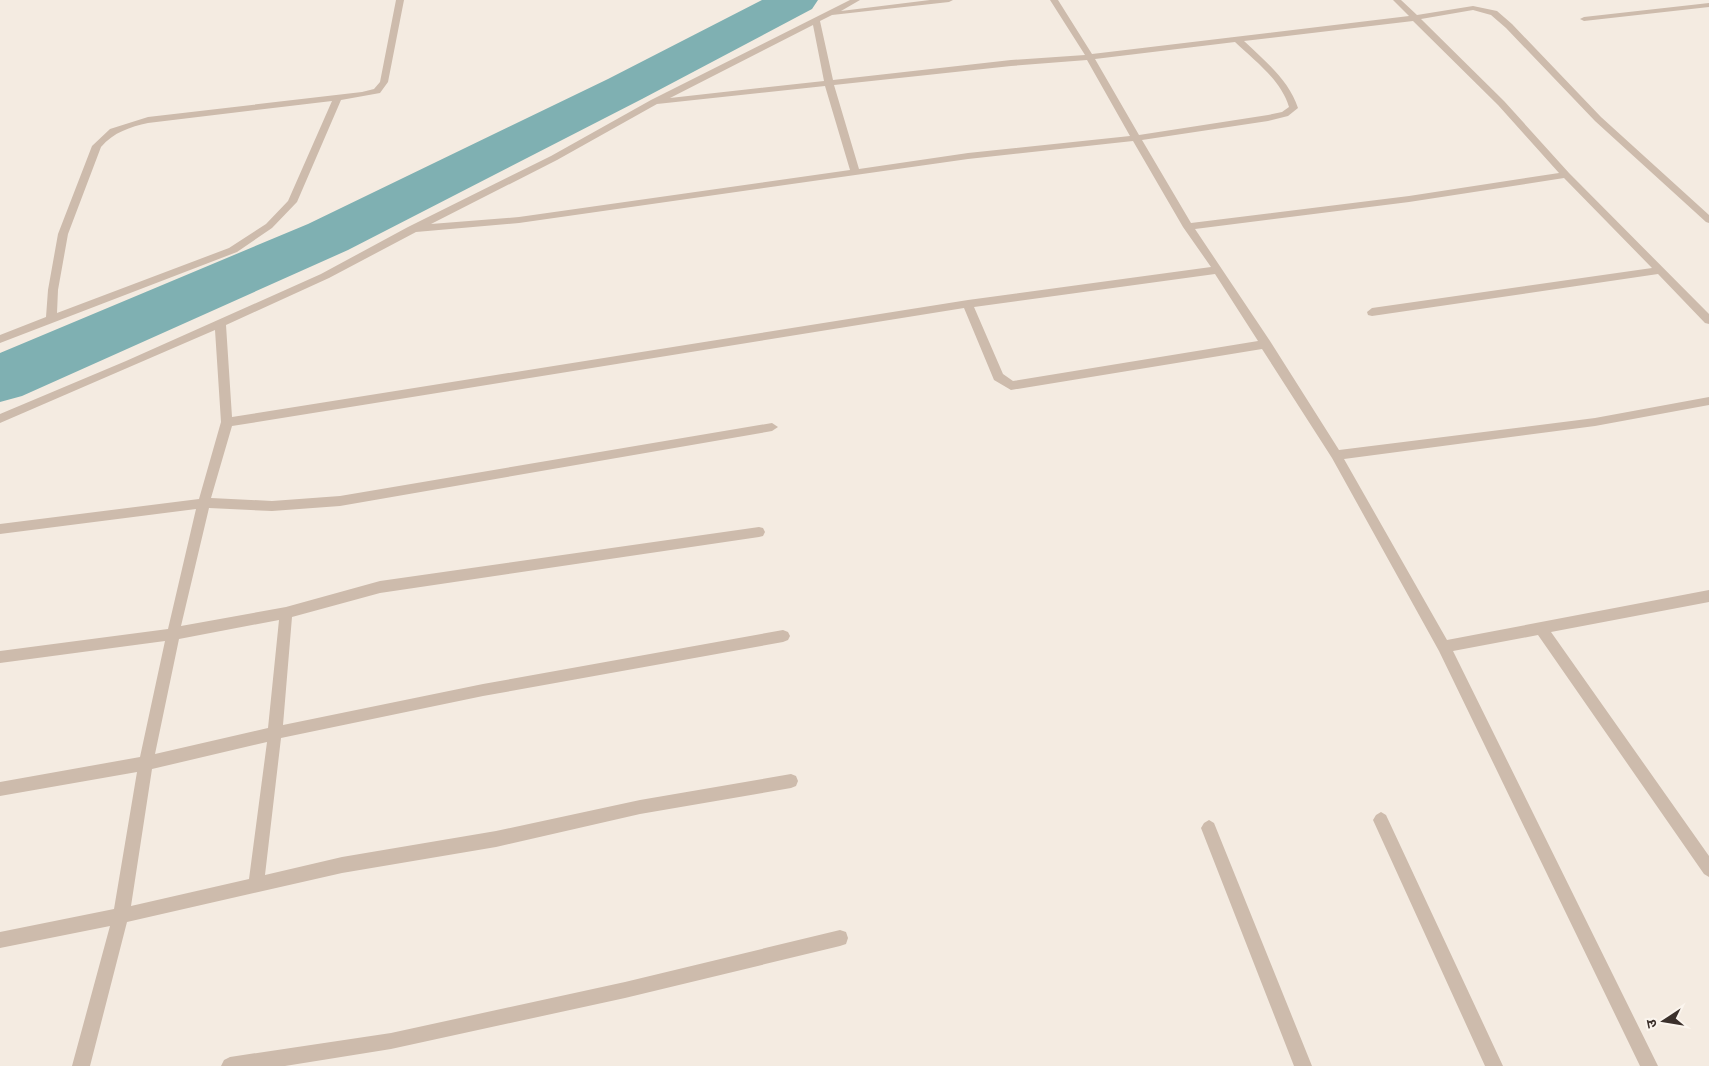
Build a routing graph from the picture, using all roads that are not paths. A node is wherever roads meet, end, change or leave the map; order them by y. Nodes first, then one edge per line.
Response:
1 (400, 0) edge
2 (856, 0) edge
3 (950, 0) edge
4 (1054, 0) edge
5 (1397, 0) edge
6 (1709, 4) edge
7 (827, 15) junction
8 (1415, 18) junction
9 (1584, 19) dead end
10 (816, 20) junction
11 (1236, 38) junction
12 (1090, 58) junction
13 (830, 83) junction
14 (338, 97) junction
15 (654, 102) junction
16 (1136, 138) junction
17 (856, 173) junction
18 (1566, 176) junction
19 (1709, 220) edge
20 (1188, 227) junction
21 (412, 229) junction
22 (1218, 270) junction
23 (1661, 270) junction
24 (968, 304) junction
25 (1372, 312) dead end
26 (51, 319) junction
27 (1709, 320) edge
28 (220, 323) junction
29 (16, 333) junction
30 (0, 335) edge
31 (0, 339) edge
32 (1266, 344) junction
33 (1709, 402) edge
34 (0, 419) edge
35 (227, 422) junction
36 (772, 428) dead end
37 (1336, 455) junction
38 (204, 503) junction
39 (0, 529) edge
40 (759, 532) dead end
41 (1709, 596) edge
42 (286, 613) junction
43 (1541, 629) junction
44 (173, 634) junction
45 (783, 636) dead end
46 (1444, 647) junction
47 (0, 657) edge
48 (275, 733) junction
49 (146, 763) junction
50 (791, 781) dead end
51 (0, 790) edge
52 (1381, 820) dead end
53 (1209, 828) dead end
54 (1709, 869) edge
55 (256, 885) junction
56 (121, 916) junction
57 (840, 938) dead end
58 (0, 940) edge
59 (81, 1066) edge
60 (230, 1066) edge
61 (1303, 1066) edge
62 (1494, 1066) edge
63 (1649, 1066) edge

1 - 14 street
2 - 7 street
3 - 7 street
4 - 12 street
5 - 8 street
6 - 9 street
7 - 10 street
8 - 11 street
8 - 18 street
8 - 19 street
10 - 13 street
10 - 15 street
11 - 12 street
11 - 16 street
12 - 13 street
12 - 16 street
13 - 15 street
13 - 17 street
14 - 26 street
14 - 26 street
15 - 21 street
16 - 17 street
16 - 20 street
17 - 21 street
18 - 20 street
18 - 23 street
20 - 22 street
21 - 28 street
22 - 24 street
22 - 32 street
23 - 25 street
23 - 27 street
24 - 32 street
24 - 35 street
26 - 29 street
28 - 34 street
28 - 35 street
29 - 30 street
29 - 31 street
32 - 37 street
33 - 37 street
35 - 38 street
36 - 38 street
37 - 46 street
38 - 39 street
38 - 44 street
40 - 42 street
41 - 43 street
42 - 44 street
42 - 48 street
43 - 46 street
43 - 54 street
44 - 47 street
44 - 49 street
45 - 48 street
46 - 63 street
48 - 49 street
48 - 55 street
49 - 51 street
49 - 56 street
50 - 55 street
52 - 62 street
53 - 61 street
55 - 56 street
56 - 58 street
56 - 59 street
57 - 60 street

